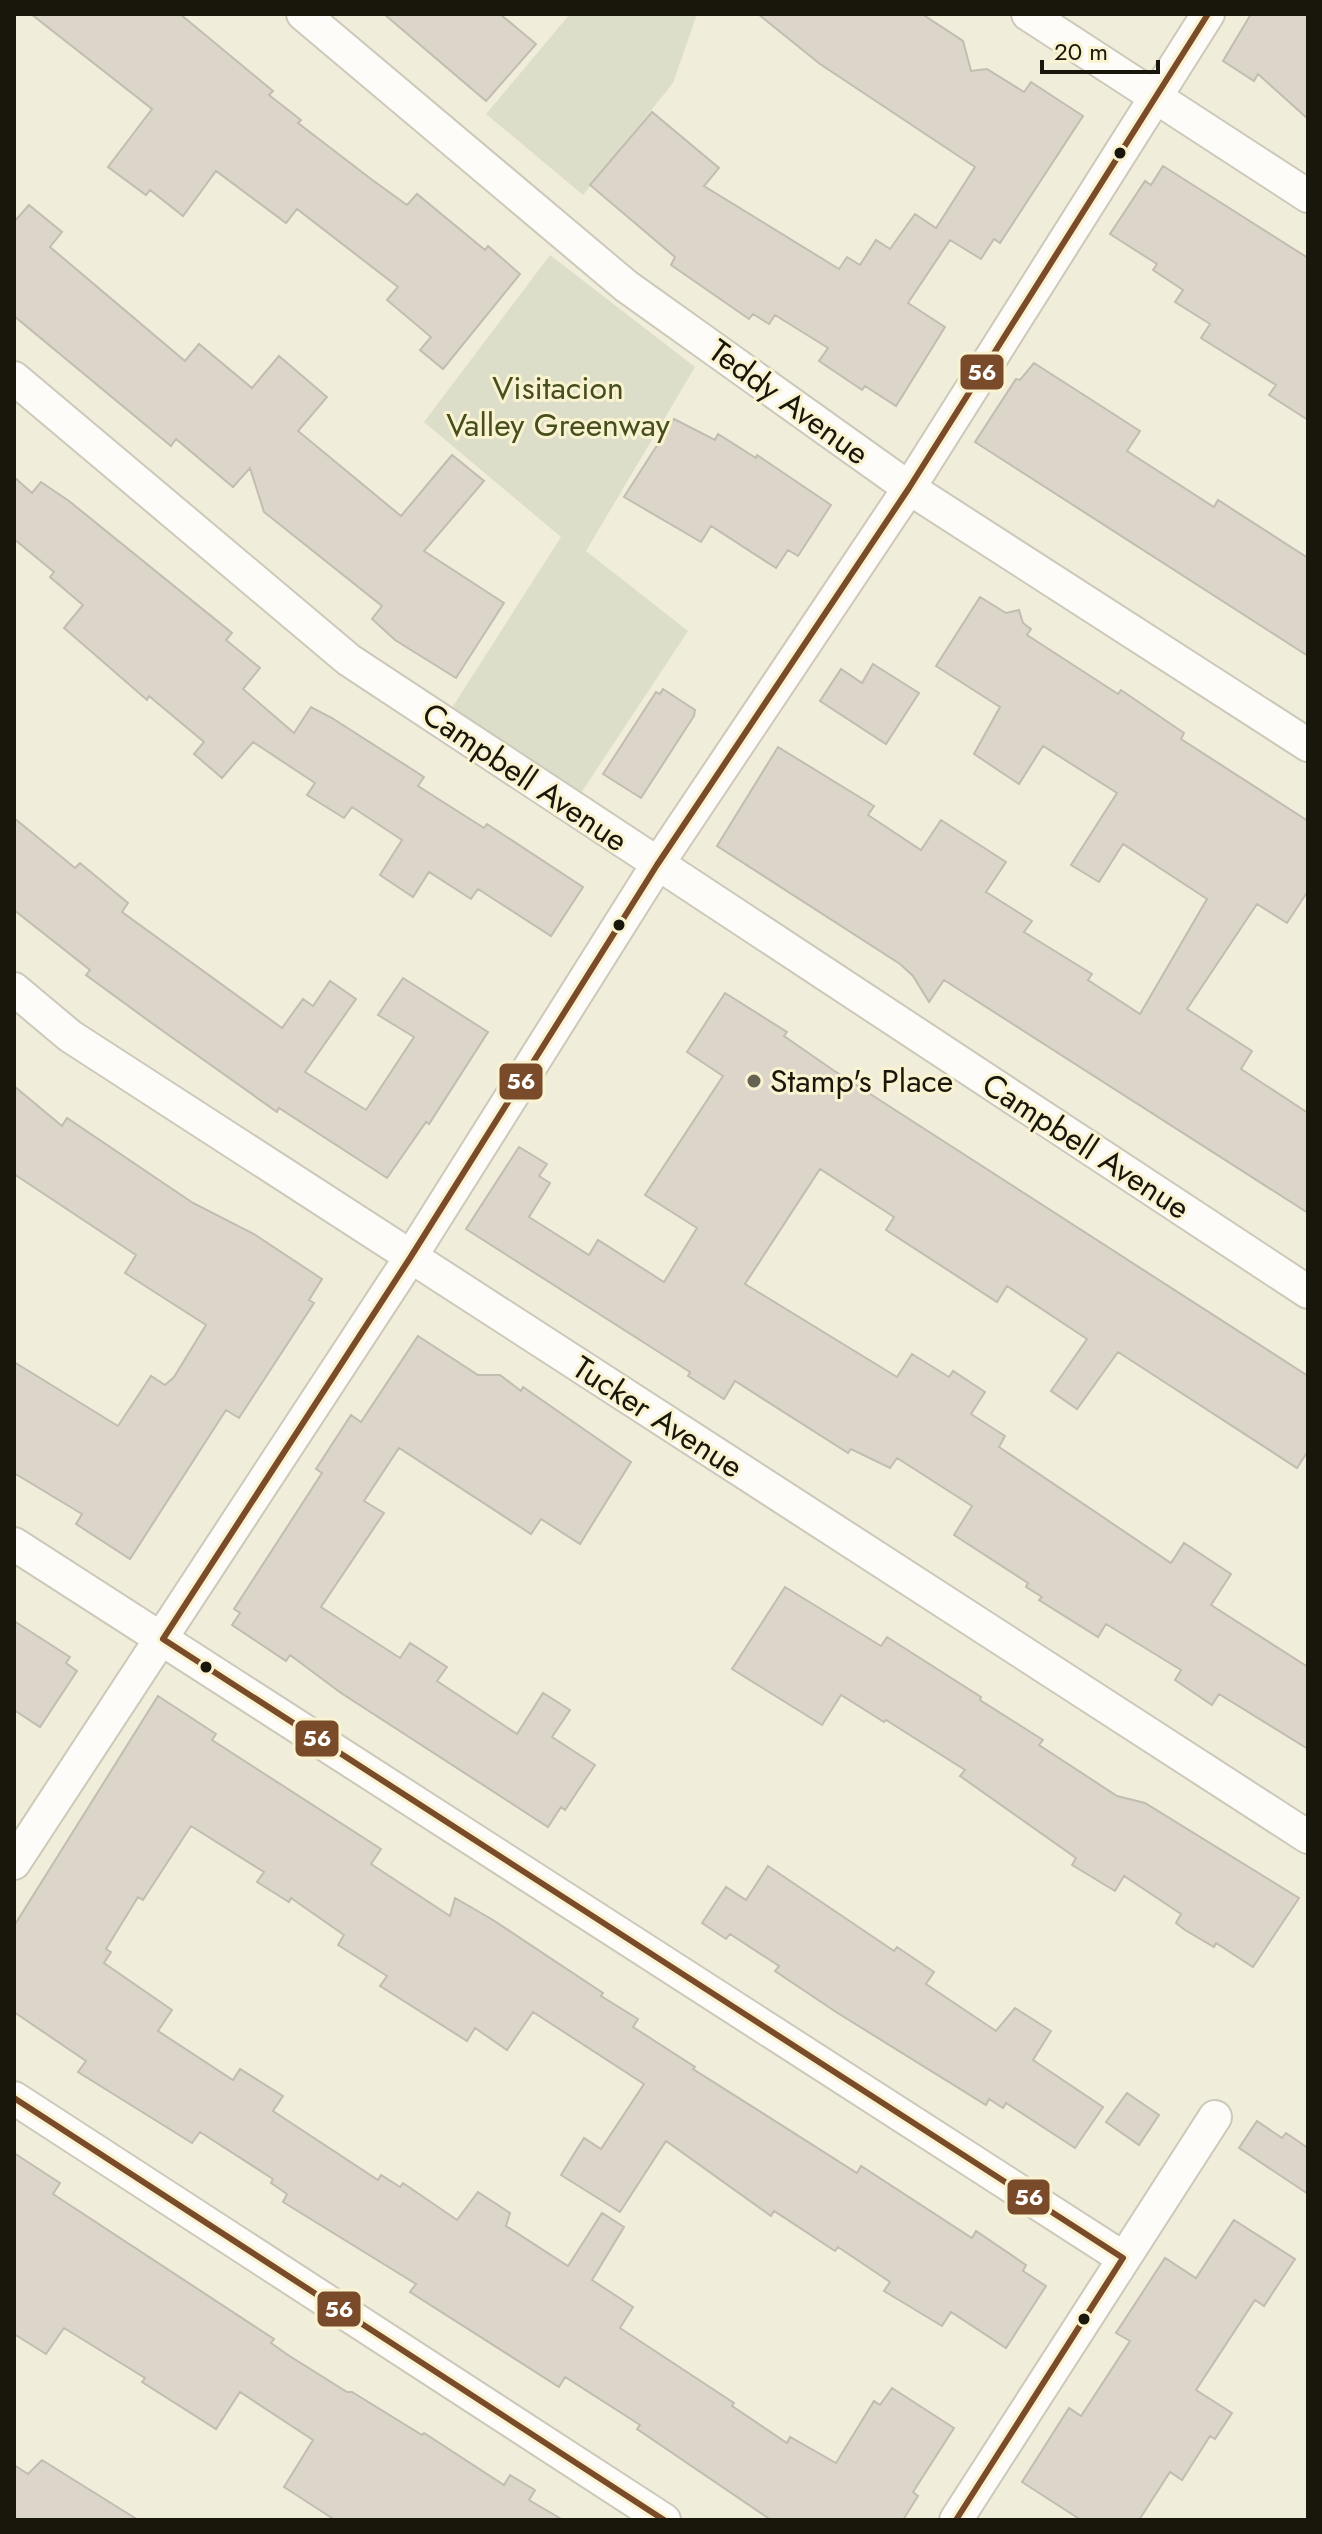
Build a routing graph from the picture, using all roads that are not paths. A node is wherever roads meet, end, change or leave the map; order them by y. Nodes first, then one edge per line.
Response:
1 (303, 14) edge
2 (1028, 14) edge
3 (1208, 14) edge
4 (1154, 96) junction
5 (1308, 196) edge
6 (14, 378) edge
7 (909, 488) junction
8 (1308, 745) edge
9 (657, 865) junction
10 (14, 989) edge
11 (410, 1258) junction
12 (1308, 1292) edge
13 (14, 1544) edge
14 (163, 1639) junction
15 (1308, 1837) edge
16 (14, 1863) edge
17 (14, 2098) edge
18 (1215, 2117) dead end
19 (1123, 2258) junction
20 (664, 2520) edge
21 (956, 2520) edge

1 - 7 street, Teddy Avenue
2 - 4 street
3 - 4 street
4 - 5 street
4 - 7 street
6 - 9 street, Campbell Avenue
7 - 8 street, Teddy Avenue
7 - 9 street
9 - 11 street
9 - 12 street, Campbell Avenue
10 - 11 street, Tucker Avenue
11 - 14 street
11 - 15 street, Tucker Avenue
13 - 14 street
14 - 16 street
14 - 19 street
17 - 20 street
18 - 19 street
19 - 21 street

